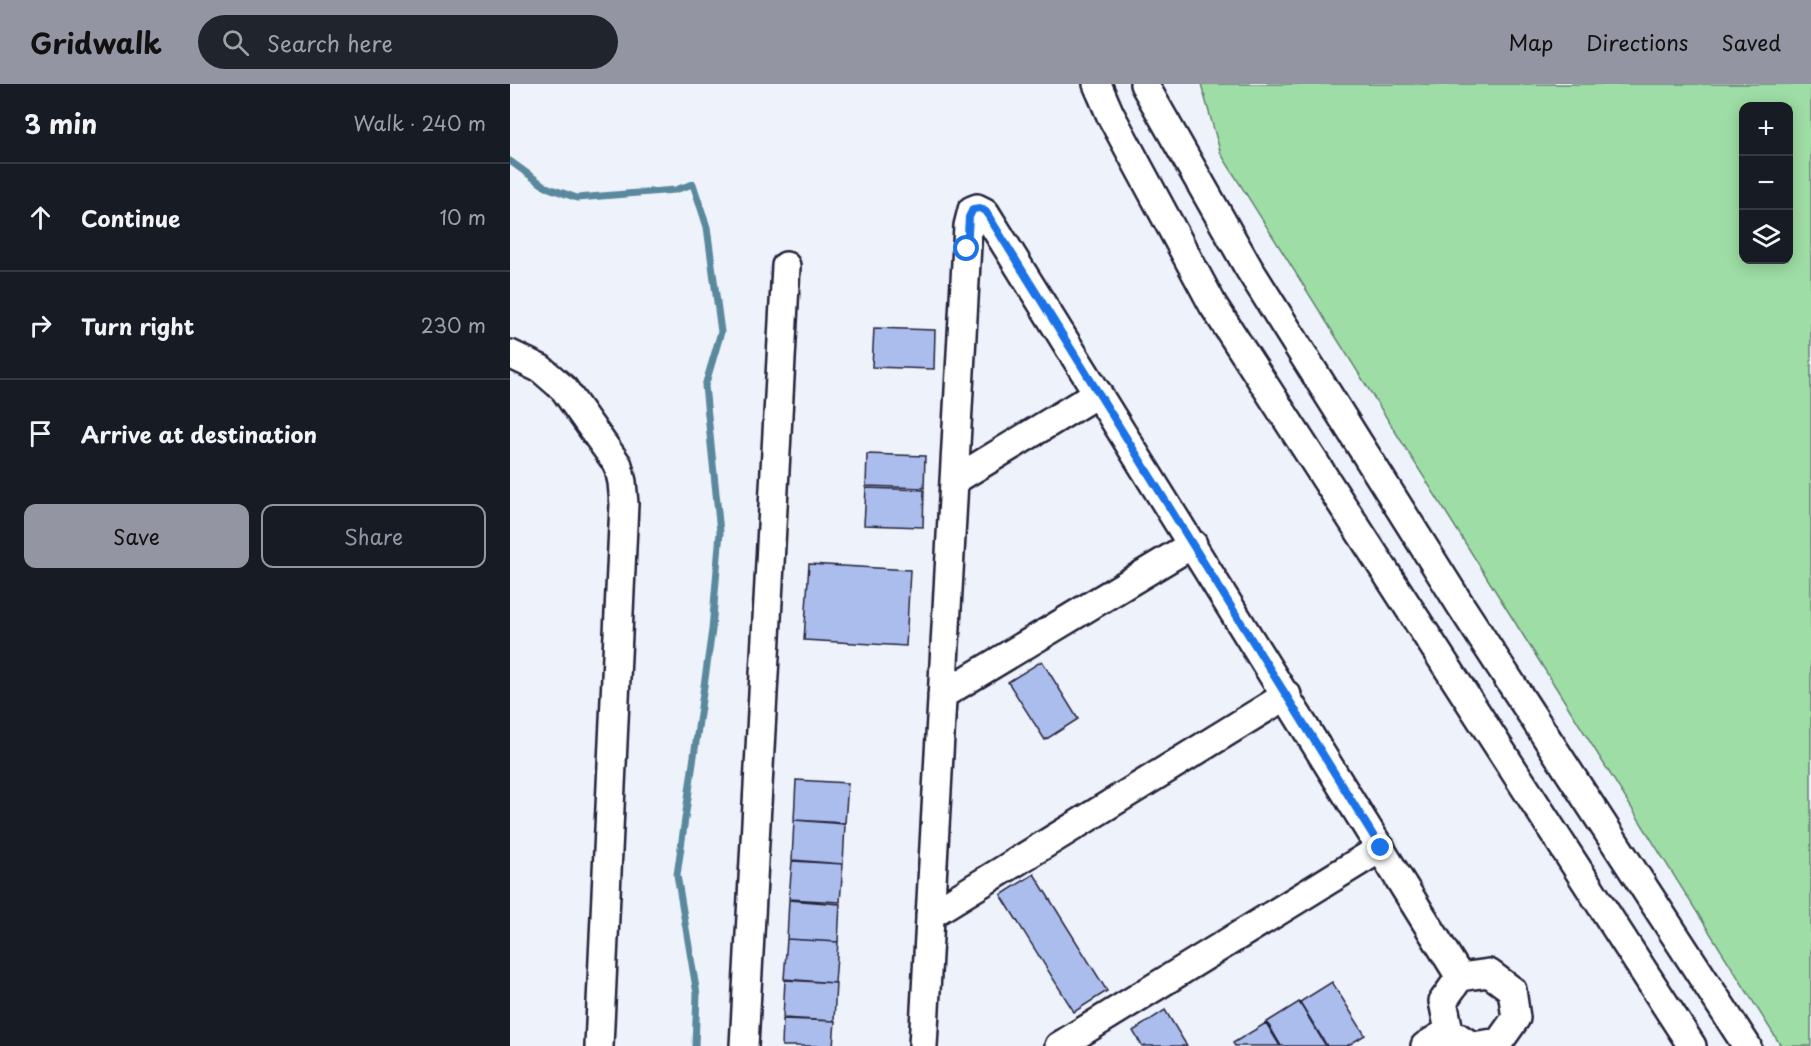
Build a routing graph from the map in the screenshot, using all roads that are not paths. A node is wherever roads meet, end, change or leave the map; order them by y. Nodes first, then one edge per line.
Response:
1 (1097, 84) edge
2 (1144, 84) edge
3 (786, 266) dead end
4 (510, 354) edge
5 (1098, 393) junction
6 (955, 480) junction
7 (1192, 544) junction
8 (942, 695) junction
9 (1287, 695) junction
10 (1381, 848) junction
11 (930, 915) junction
12 (1460, 977) junction
13 (1449, 1031) junction
14 (1500, 1044) edge
15 (599, 1046) edge
16 (744, 1046) edge
17 (922, 1046) edge
18 (1059, 1046) edge
19 (1425, 1046) edge
20 (1692, 1046) edge
21 (1747, 1046) edge

1 - 20 street
2 - 21 street
3 - 16 street
4 - 15 street
5 - 6 street
5 - 6 street
5 - 7 street
6 - 8 street
7 - 8 street
7 - 9 street
8 - 11 street
9 - 10 street
9 - 11 street
10 - 12 street
10 - 18 street
11 - 17 street
12 - 13 street
12 - 14 street
13 - 14 street
13 - 19 street

